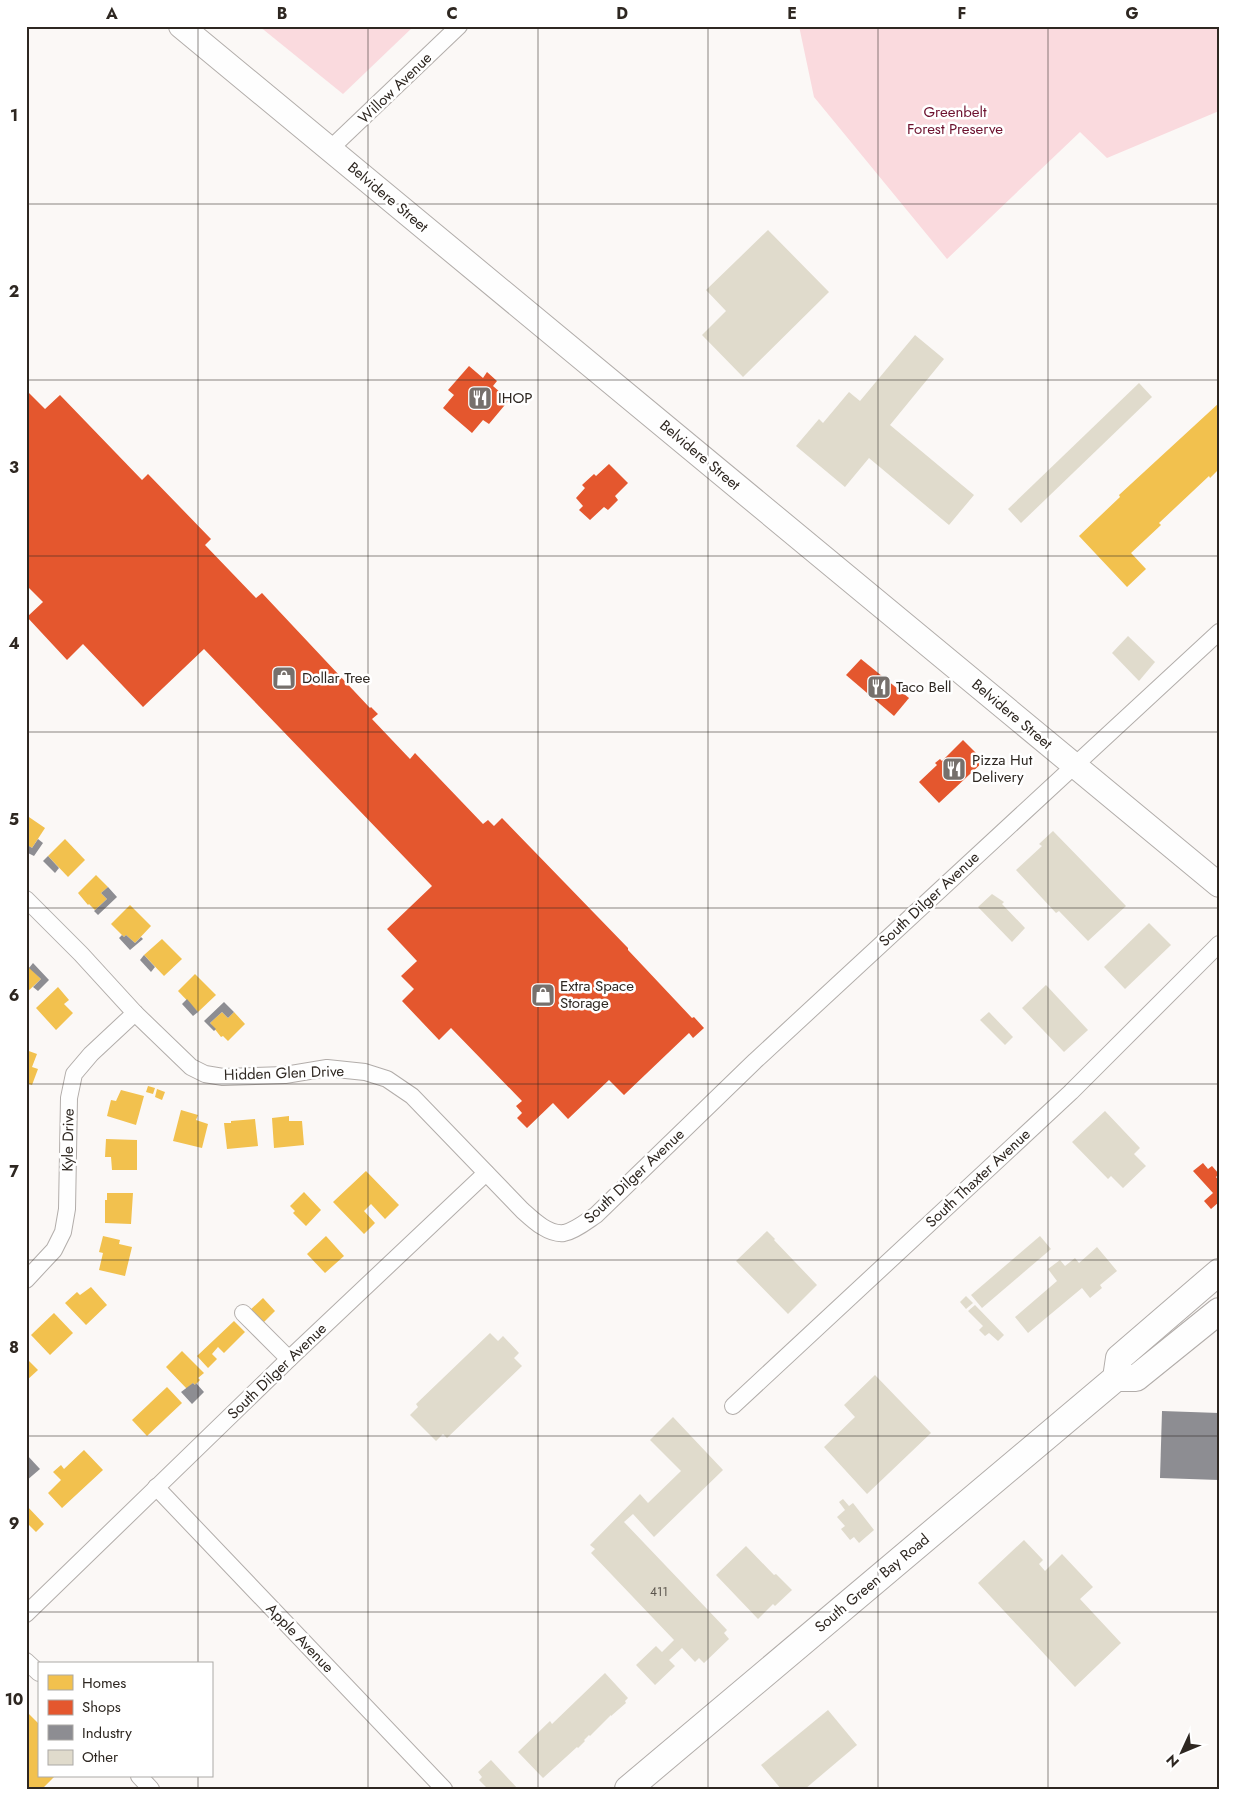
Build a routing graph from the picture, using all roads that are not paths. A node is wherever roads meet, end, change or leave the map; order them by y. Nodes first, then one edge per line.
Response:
1 (181, 26) edge
2 (459, 26) edge
3 (330, 149) junction
4 (1219, 632) edge
5 (1075, 766) junction
6 (1219, 885) edge
7 (26, 899) edge
8 (1219, 944) edge
9 (135, 1013) junction
10 (486, 1173) junction
11 (1219, 1272) edge
12 (26, 1280) edge
13 (1219, 1311) edge
14 (242, 1313) dead end
15 (289, 1359) junction
16 (1116, 1378) junction
17 (733, 1406) dead end
18 (156, 1487) junction
19 (26, 1614) edge
20 (26, 1660) edge
21 (38, 1672) edge
22 (141, 1778) edge
23 (152, 1789) edge
24 (444, 1789) edge
25 (628, 1789) edge

1 - 3 main road, Belvidere Street
2 - 3 street, Willow Avenue
3 - 5 main road, Belvidere Street
4 - 5 street, South Dilger Avenue
5 - 6 main road, Belvidere Street
5 - 10 street, South Dilger Avenue
7 - 9 street, Hidden Glen Drive
8 - 17 street, South Thaxter Avenue
9 - 10 street, Hidden Glen Drive
9 - 12 street, Kyle Drive
10 - 15 street, South Dilger Avenue
11 - 16 main road
13 - 16 main road
14 - 15 street
15 - 18 street, South Dilger Avenue
16 - 25 main road, South Green Bay Road
18 - 19 street, South Dilger Avenue
18 - 24 street, Apple Avenue
20 - 21 street
22 - 23 street

